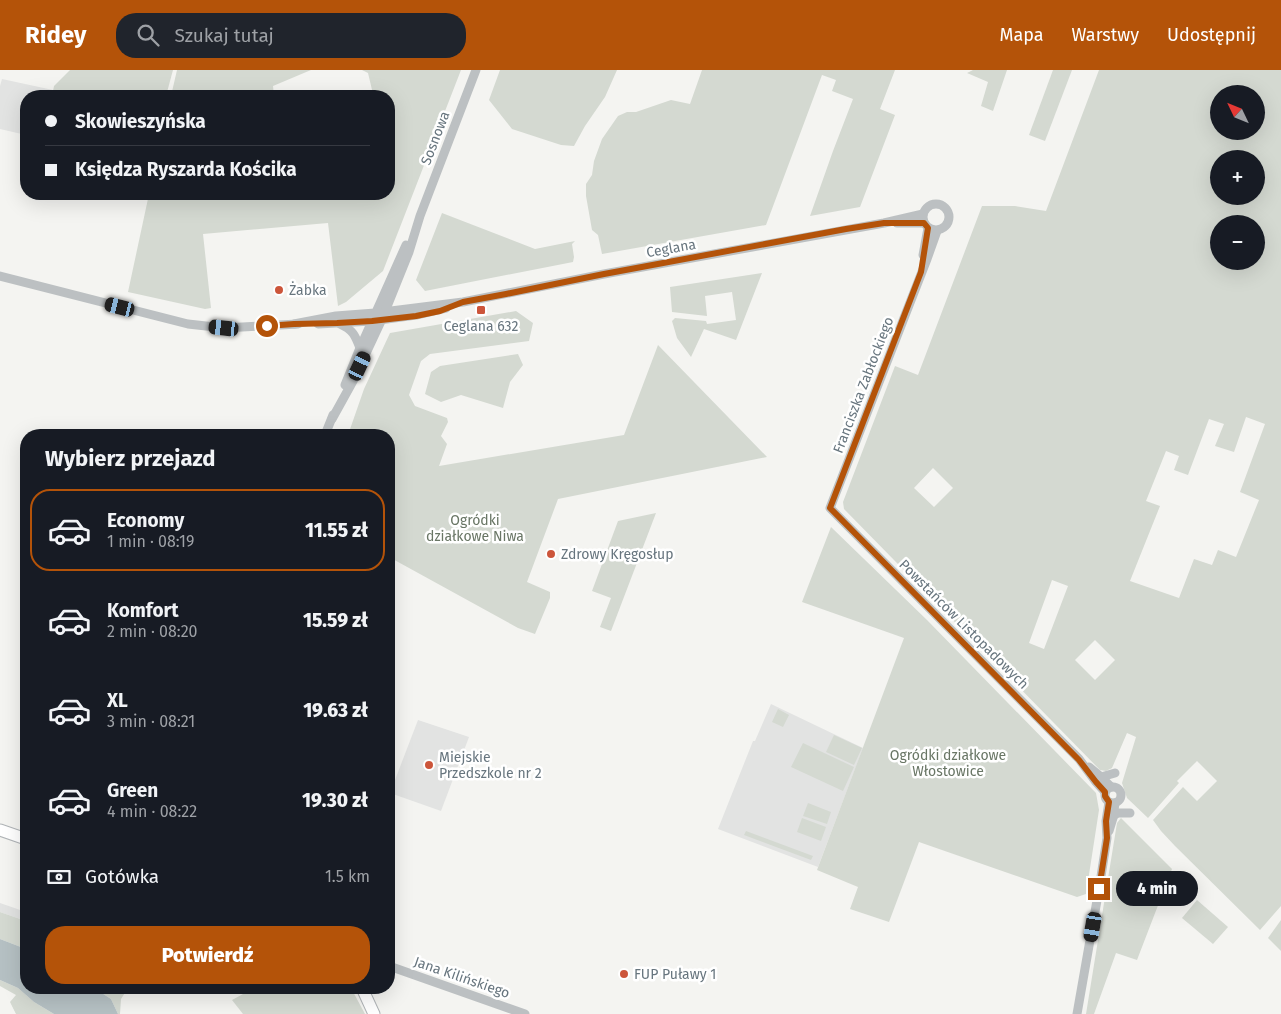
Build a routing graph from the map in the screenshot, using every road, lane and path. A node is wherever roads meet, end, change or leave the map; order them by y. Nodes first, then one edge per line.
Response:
1 (476, 70) edge
2 (420, 216) junction
3 (928, 224) joint
4 (0, 276) edge
5 (393, 291) junction
6 (463, 302) junction
7 (409, 308) junction
8 (378, 316) junction
9 (337, 323) junction
10 (294, 324) junction
11 (360, 348) junction
12 (332, 419) junction
13 (328, 429) edge
14 (830, 508) joint
15 (1079, 760) junction
16 (1115, 773) dead end
17 (1102, 777) junction
18 (1108, 789) junction
19 (1112, 802) junction
20 (1130, 813) dead end
21 (1113, 816) junction
22 (0, 830) edge
23 (20, 837) edge
24 (1107, 838) junction
25 (395, 968) edge
26 (365, 994) edge
27 (374, 1014) edge
28 (525, 1014) edge
29 (1077, 1014) edge

1 - 2 street, Sosnowa
2 - 5 street, Sosnowa
2 - 8 street, Sosnowa
3 - 6 street, Ceglana
3 - 14 street, Franciszka Zabłockiego
4 - 10 street
5 - 7 street
5 - 8 street, Sosnowa
6 - 7 street, Ceglana
6 - 8 street, Ceglana
7 - 8 street, Ceglana
8 - 9 street
8 - 10 street
8 - 11 street
8 - 12 street
9 - 10 street
9 - 11 street
11 - 12 street
12 - 13 street
14 - 15 street, Powstańców Listopadowych
15 - 17 street, Powstańców Listopadowych
15 - 18 street, Powstańców Listopadowych
16 - 17 street
17 - 18 street, Powstańców Listopadowych
18 - 19 street
18 - 19 street
19 - 21 street
19 - 24 street
20 - 21 street
21 - 24 street
22 - 23 main road
24 - 29 street
25 - 28 street, Jana Kilińskiego
26 - 27 main road

